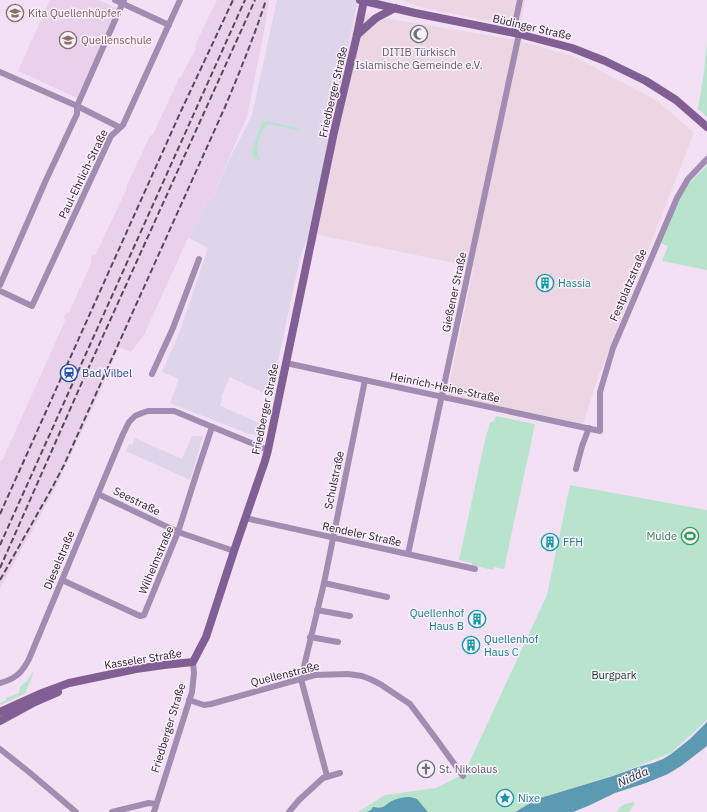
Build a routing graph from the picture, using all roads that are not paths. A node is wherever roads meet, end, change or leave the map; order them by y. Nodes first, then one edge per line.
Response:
1 (115, 0) edge
2 (180, 0) edge
3 (363, 0) edge
4 (520, 0) edge
5 (124, 2) edge
6 (395, 8) junction
7 (168, 25) junction
8 (516, 34) junction
9 (357, 35) junction
10 (0, 72) edge
11 (77, 106) junction
12 (119, 127) junction
13 (707, 127) edge
14 (707, 159) edge
15 (199, 259) dead end
16 (0, 285) edge
17 (0, 291) edge
18 (286, 363) junction
19 (152, 374) dead end
20 (365, 380) junction
21 (442, 397) junction
22 (212, 427) junction
23 (589, 428) junction
24 (600, 431) joint
25 (268, 450) junction
26 (576, 469) dead end
27 (98, 494) junction
28 (245, 518) junction
29 (178, 532) junction
30 (333, 537) junction
31 (234, 551) junction
32 (408, 554) junction
33 (475, 569) dead end
34 (62, 580) junction
35 (324, 584) junction
36 (387, 596) dead end
37 (317, 610) junction
38 (350, 616) dead end
39 (310, 637) junction
40 (338, 642) dead end
41 (193, 662) junction
42 (96, 678) junction
43 (301, 679) junction
44 (0, 683) edge
45 (189, 700) junction
46 (0, 712) edge
47 (0, 722) edge
48 (0, 749) edge
49 (340, 772) dead end
50 (327, 776) junction
51 (463, 776) dead end
52 (156, 804) junction
53 (76, 812) edge
54 (112, 812) edge
55 (154, 812) edge
56 (289, 812) edge

1 - 5 street
2 - 7 street, Paul-Ehrlich-Straße
3 - 6 main road, Büdinger Straße
3 - 9 main road, Friedberger Straße
4 - 8 street, Gießener Straße
5 - 7 street
5 - 11 street
6 - 8 main road, Büdinger Straße
6 - 9 main road
7 - 12 street, Paul-Ehrlich-Straße
8 - 13 main road, Büdinger Straße
8 - 21 street, Gießener Straße
9 - 18 main road, Friedberger Straße
10 - 11 street
11 - 12 street
11 - 16 street
12 - 17 street, Paul-Ehrlich-Straße
14 - 24 street, Festplatzstraße
15 - 19 street
18 - 20 street, Heinrich-Heine-Straße
18 - 25 main road, Friedberger Straße
20 - 21 street, Heinrich-Heine-Straße
20 - 30 street, Schulstraße
21 - 23 street, Heinrich-Heine-Straße
21 - 32 street, Gießener Straße
22 - 25 street, Dieselstraße
22 - 27 street, Dieselstraße
22 - 29 street, Wilhelmstraße
23 - 24 street, Heinrich-Heine-Straße
23 - 26 street
25 - 28 main road, Friedberger Straße
27 - 29 street, Seestraße
27 - 34 street, Dieselstraße
28 - 30 street, Rendeler Straße
28 - 31 main road, Friedberger Straße
29 - 31 street, Seestraße
29 - 34 street, Wilhelmstraße
30 - 32 street, Rendeler Straße
30 - 35 street, Schulstraße
31 - 41 main road, Friedberger Straße
32 - 33 street, Rendeler Straße
34 - 44 street, Dieselstraße
35 - 36 street
35 - 37 street, Schulstraße
37 - 38 street
37 - 39 street, Schulstraße
39 - 40 street
39 - 43 street, Schulstraße
41 - 42 main road, Kasseler Straße
41 - 45 street, Friedberger Straße
42 - 46 main road, Kasseler Straße
42 - 47 main road, Kasseler Straße
43 - 45 street, Quellenstraße
43 - 50 street, Schulstraße
43 - 51 street, Quellenstraße
45 - 52 street, Friedberger Straße
48 - 53 street
49 - 50 street
50 - 56 street
52 - 54 street
52 - 55 street, Friedberger Straße

